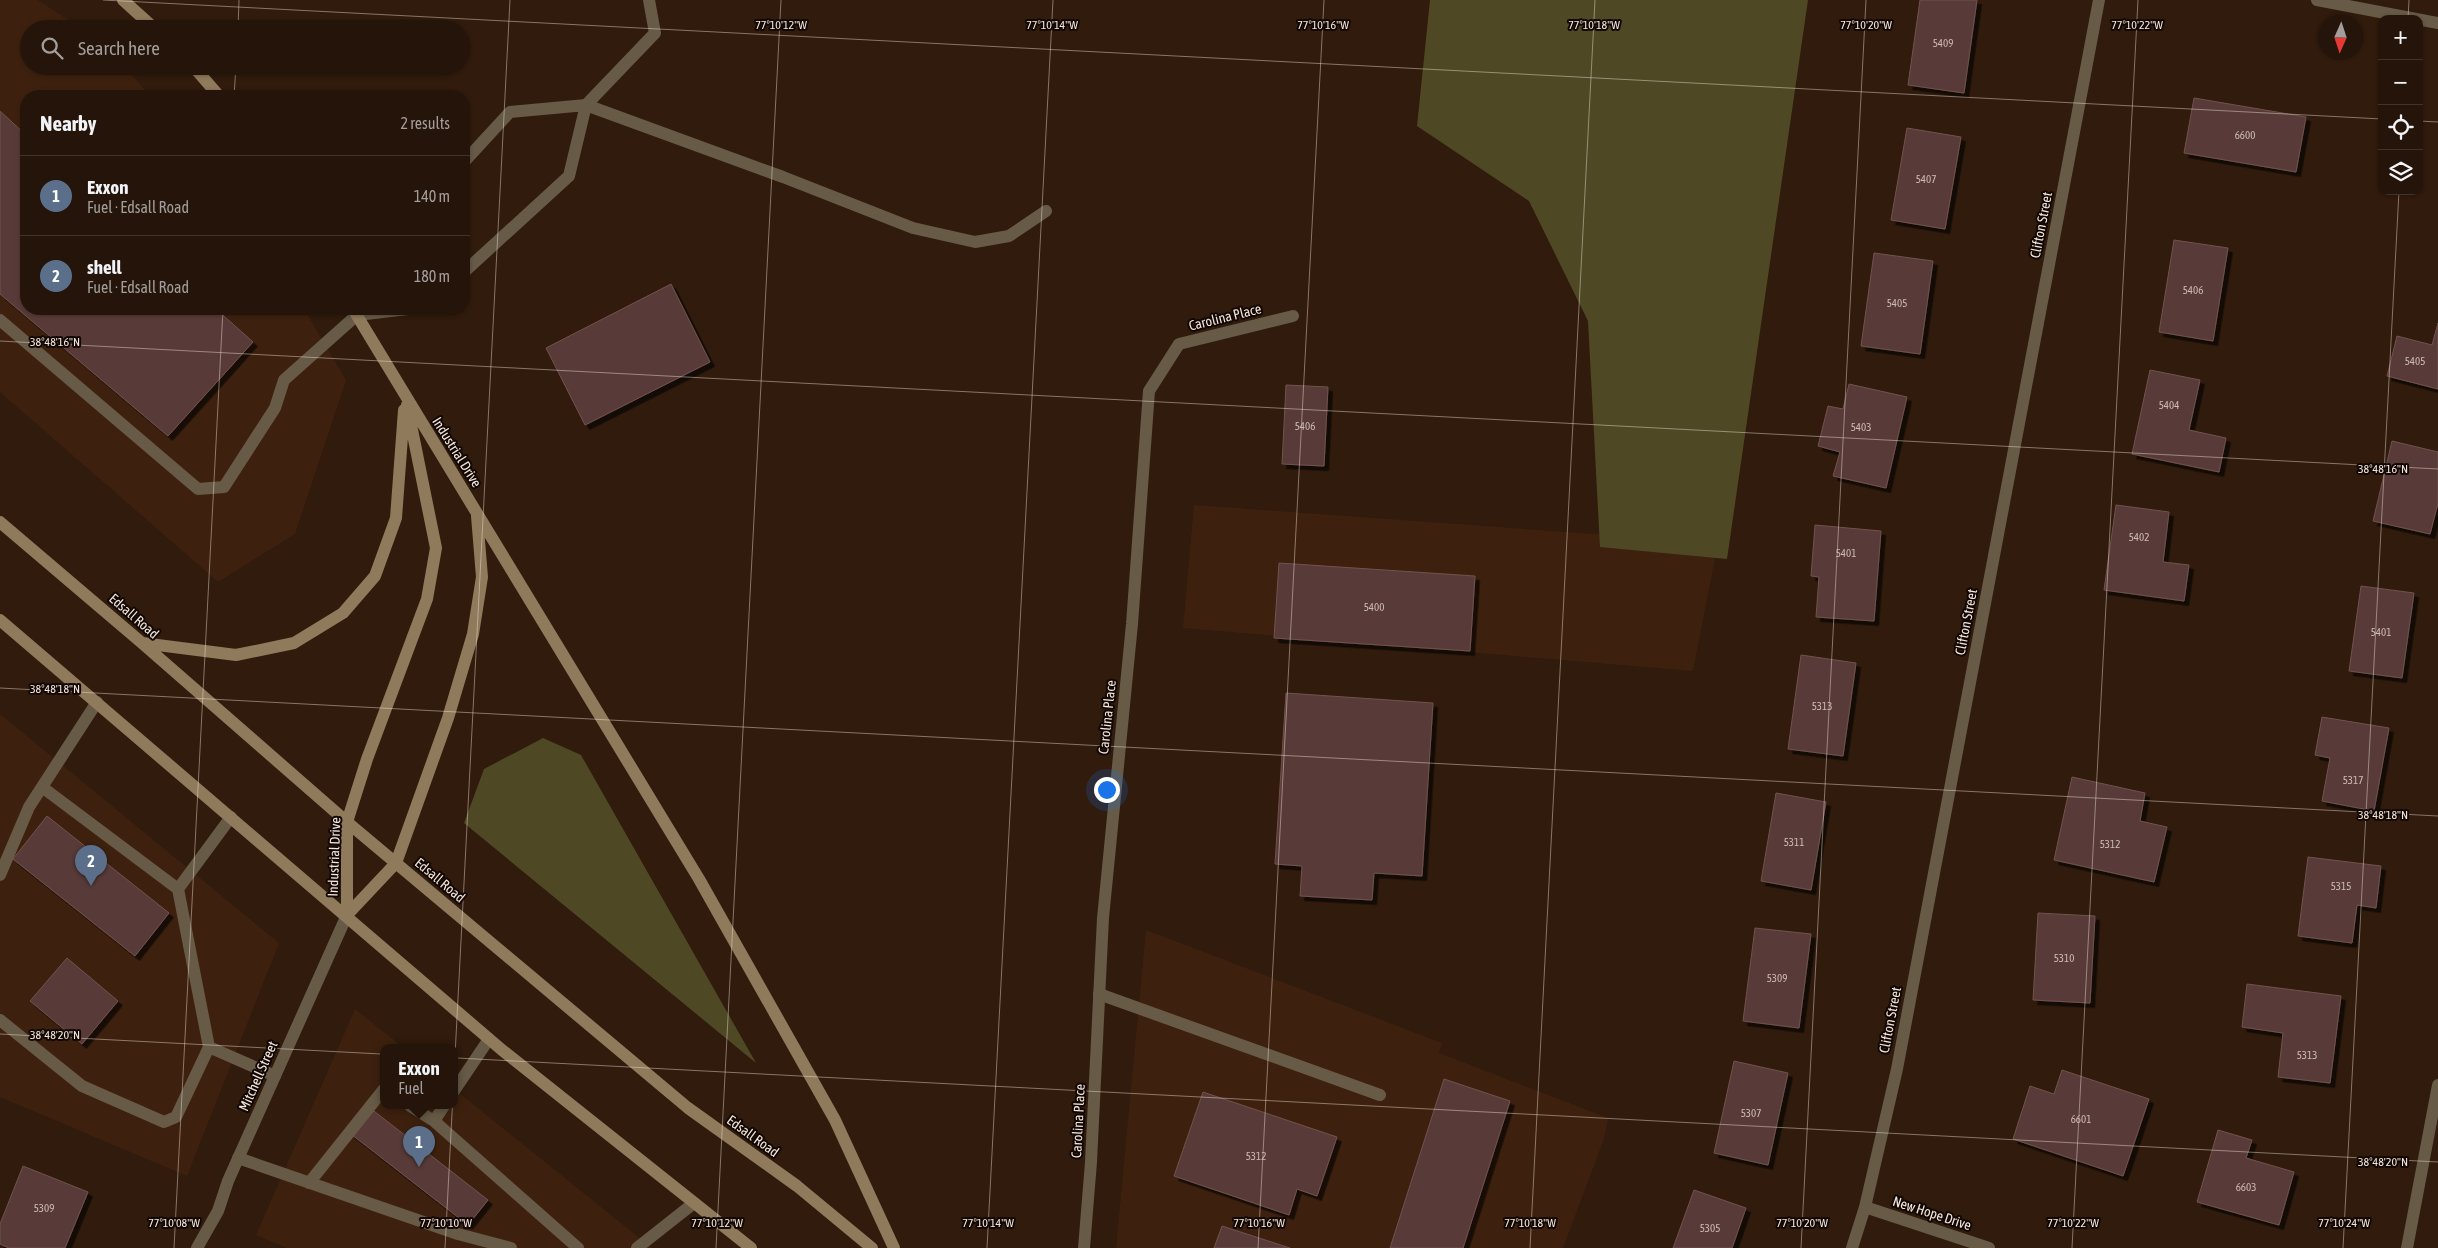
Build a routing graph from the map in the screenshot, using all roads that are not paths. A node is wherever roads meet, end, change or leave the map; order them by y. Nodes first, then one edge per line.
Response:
1 (123, 0) edge
2 (649, 0) edge
3 (2099, 0) edge
4 (2317, 0) edge
5 (145, 20) edge
6 (2438, 23) edge
7 (201, 75) edge
8 (214, 90) edge
9 (586, 105) junction
10 (470, 155) edge
11 (1046, 211) dead end
12 (470, 267) edge
13 (352, 315) edge
14 (358, 315) edge
15 (1293, 316) dead end
16 (0, 320) edge
17 (405, 396) junction
18 (477, 513) junction
19 (0, 522) edge
20 (0, 620) edge
21 (142, 643) junction
22 (97, 702) junction
23 (42, 787) junction
24 (232, 817) junction
25 (347, 822) junction
26 (396, 863) junction
27 (0, 876) edge
28 (178, 889) junction
29 (347, 915) junction
30 (1099, 994) junction
31 (0, 1020) edge
32 (489, 1038) junction
33 (209, 1048) junction
34 (275, 1076) junction
35 (458, 1085) edge
36 (2438, 1085) edge
37 (380, 1094) edge
38 (1380, 1094) dead end
39 (415, 1109) edge
40 (442, 1109) edge
41 (434, 1121) junction
42 (238, 1158) junction
43 (309, 1182) junction
44 (694, 1203) junction
45 (1866, 1207) junction
46 (196, 1248) edge
47 (511, 1248) edge
48 (578, 1248) edge
49 (637, 1248) edge
50 (752, 1248) edge
51 (872, 1248) edge
52 (894, 1248) edge
53 (1084, 1248) edge
54 (1852, 1248) edge
55 (1989, 1248) edge
56 (2407, 1248) edge

1 - 5 main road
2 - 9 street
3 - 45 street, Clifton Street
4 - 6 street
7 - 8 main road
9 - 10 street
9 - 11 street
9 - 12 street
13 - 16 street
14 - 17 main road, Industrial Drive
15 - 30 street, Carolina Place
17 - 18 main road, Industrial Drive
17 - 21 main road
17 - 25 main road, Industrial Drive
18 - 26 main road, Industrial Drive
18 - 52 main road
19 - 21 main road, Edsall Road
20 - 22 main road
21 - 25 main road, Edsall Road
22 - 23 street
22 - 24 main road
23 - 27 street
23 - 28 street
24 - 28 street
24 - 29 main road
25 - 26 main road, Edsall Road
25 - 29 main road, Industrial Drive
26 - 29 main road, Industrial Drive
26 - 51 main road, Edsall Road
28 - 33 street
29 - 32 main road
29 - 34 street, Mitchell Street
30 - 38 street
30 - 53 street, Carolina Place
31 - 33 street
32 - 35 street
32 - 44 main road
33 - 34 street
34 - 42 street, Mitchell Street
36 - 56 street
37 - 43 street
39 - 41 street
40 - 41 street
41 - 48 street
42 - 43 street
42 - 46 street, Mitchell Street
43 - 47 street
44 - 49 street
44 - 50 main road
45 - 54 street, Clifton Street
45 - 55 street, New Hope Drive

